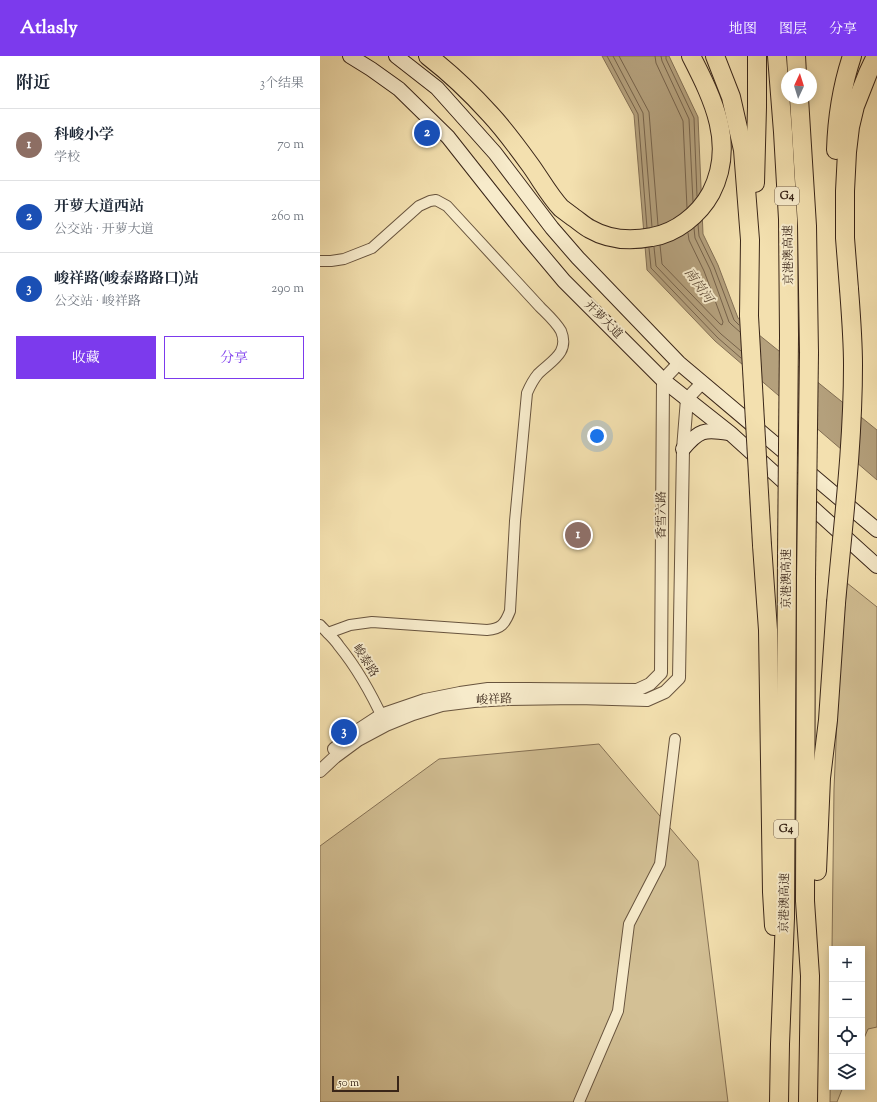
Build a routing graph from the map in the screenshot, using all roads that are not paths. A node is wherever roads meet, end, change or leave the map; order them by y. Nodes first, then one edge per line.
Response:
1 (350, 56) edge
2 (396, 56) edge
3 (428, 56) edge
4 (691, 56) edge
5 (715, 56) edge
6 (757, 56) edge
7 (777, 56) edge
8 (796, 56) edge
9 (852, 56) edge
10 (876, 56) edge
11 (797, 68) edge
12 (848, 103) junction
13 (799, 104) edge
14 (750, 240) junction
15 (320, 261) edge
16 (679, 363) junction
17 (663, 380) junction
18 (702, 383) junction
19 (687, 399) junction
20 (730, 433) junction
21 (683, 449) junction
22 (877, 530) edge
23 (877, 566) edge
24 (320, 625) edge
25 (328, 633) junction
26 (661, 673) joint
27 (679, 678) joint
28 (384, 720) junction
29 (675, 740) dead end
30 (320, 762) edge
31 (320, 771) edge
32 (810, 976) junction
33 (780, 1044) junction
34 (578, 1102) edge
35 (779, 1102) edge
36 (808, 1102) edge

1 - 17 main road, 开萝大道
2 - 16 main road, 开萝大道
3 - 4 highway
5 - 14 highway
6 - 14 highway
7 - 33 highway, 京港澳高速 / G4, bridge
8 - 11 highway
9 - 12 highway
10 - 12 highway
12 - 32 highway, bridge
13 - 32 highway, 京港澳高速 / G4, bridge
14 - 33 highway, bridge
15 - 25 street
16 - 17 street
16 - 18 main road, 开萝大道
17 - 19 main road, 开萝大道
17 - 26 street, 香雪六路
18 - 19 street
18 - 22 main road, 开萝大道
19 - 20 main road, 开萝大道
19 - 21 street, 香雪六路
20 - 21 main road
20 - 23 main road, 开萝大道
21 - 27 street, 香雪六路
24 - 25 street, 峻泰路
25 - 28 street, 峻泰路
26 - 28 street, 峻祥路
27 - 28 street, 峻祥路
28 - 30 street, 峻祥路
28 - 31 street, 峻祥路
29 - 34 street
32 - 36 highway, 京港澳高速 / G4
33 - 35 highway, 京港澳高速 / G4

